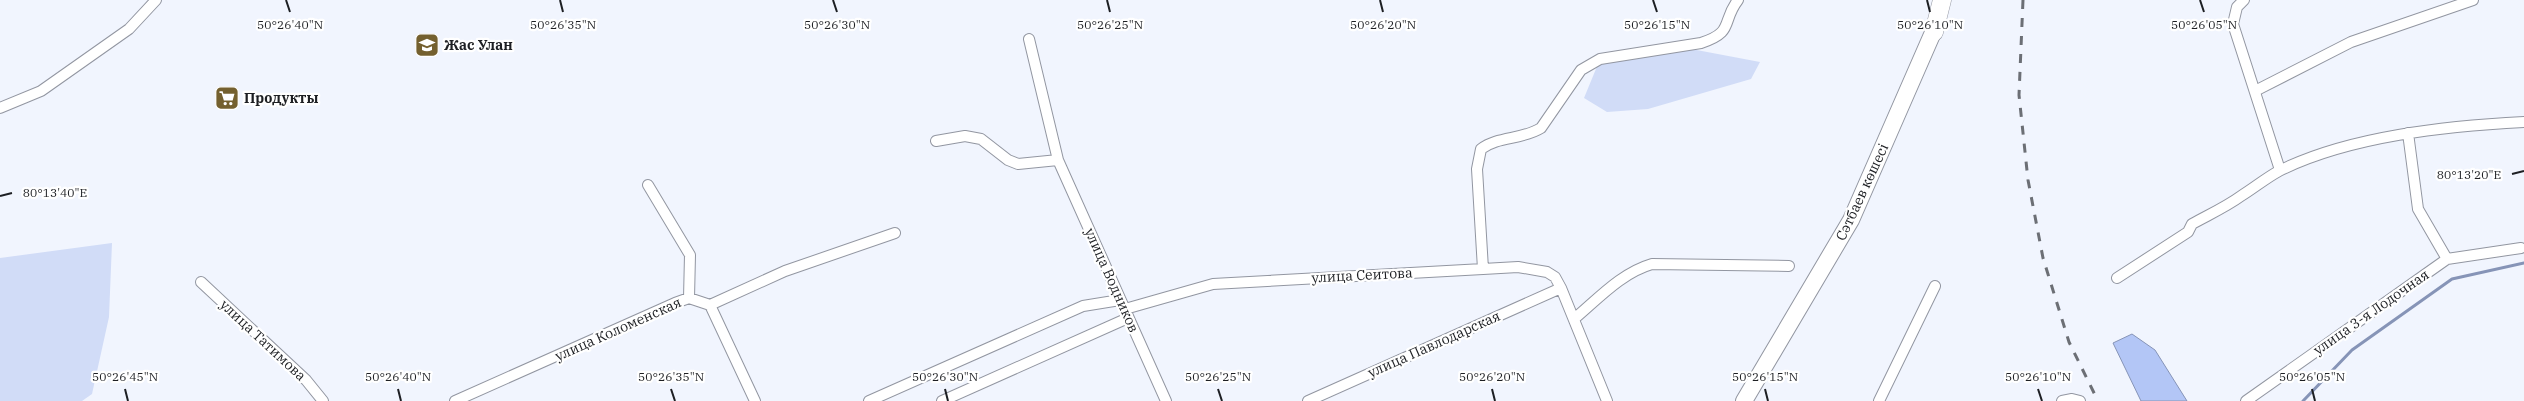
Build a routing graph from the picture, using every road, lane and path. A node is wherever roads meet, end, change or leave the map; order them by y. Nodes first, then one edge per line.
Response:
1 (156, 0) edge
2 (1738, 0) edge
3 (1942, 0) edge
4 (1946, 0) edge
5 (2244, 0) edge
6 (2473, 0) edge
7 (1934, 32) junction
8 (1029, 39) dead end
9 (2255, 91) junction
10 (0, 108) edge
11 (2524, 122) edge
12 (2408, 133) junction
13 (936, 141) dead end
14 (1058, 160) junction
15 (2280, 170) junction
16 (648, 185) dead end
17 (895, 233) dead end
18 (2521, 248) dead end
19 (2448, 259) junction
20 (1788, 266) dead end
21 (1483, 268) junction
22 (2117, 278) dead end
23 (201, 282) dead end
24 (1935, 286) dead end
25 (1561, 288) junction
26 (689, 298) junction
27 (710, 305) junction
28 (1125, 309) junction
29 (1574, 319) junction
30 (323, 401) edge
31 (455, 401) edge
32 (756, 401) edge
33 (869, 401) edge
34 (942, 401) edge
35 (1166, 401) edge
36 (1308, 401) edge
37 (1607, 401) edge
38 (1744, 401) edge
39 (1879, 401) edge
40 (2062, 401) edge
41 (2080, 401) edge
42 (2246, 401) edge

1 - 10 street
2 - 21 street
3 - 7 highway
4 - 7 main road, Сәтбаев көшесі
5 - 9 street
6 - 9 street
7 - 38 main road, Сәтбаев көшесі
8 - 14 street, улица Водников
9 - 15 street
11 - 12 street
12 - 15 street
12 - 19 street
13 - 14 street
14 - 28 street, улица Водников
15 - 22 street
16 - 26 street
17 - 27 street
18 - 19 street, улица 3-я Лодочная
19 - 42 street, улица 3-я Лодочная
20 - 29 street
21 - 25 street, улица Сеитова
21 - 28 street, улица Сеитова
23 - 30 street, улица Татимова
24 - 39 street
25 - 29 street, улица Сеитова
25 - 36 street, улица Павлодарская
26 - 27 street, улица Коломенская
26 - 31 street, улица Коломенская
27 - 32 street
28 - 33 street, улица Сеитова
28 - 34 street, улица Сеитова
28 - 35 street, улица Водников
29 - 37 street, улица Сеитова
40 - 41 street

